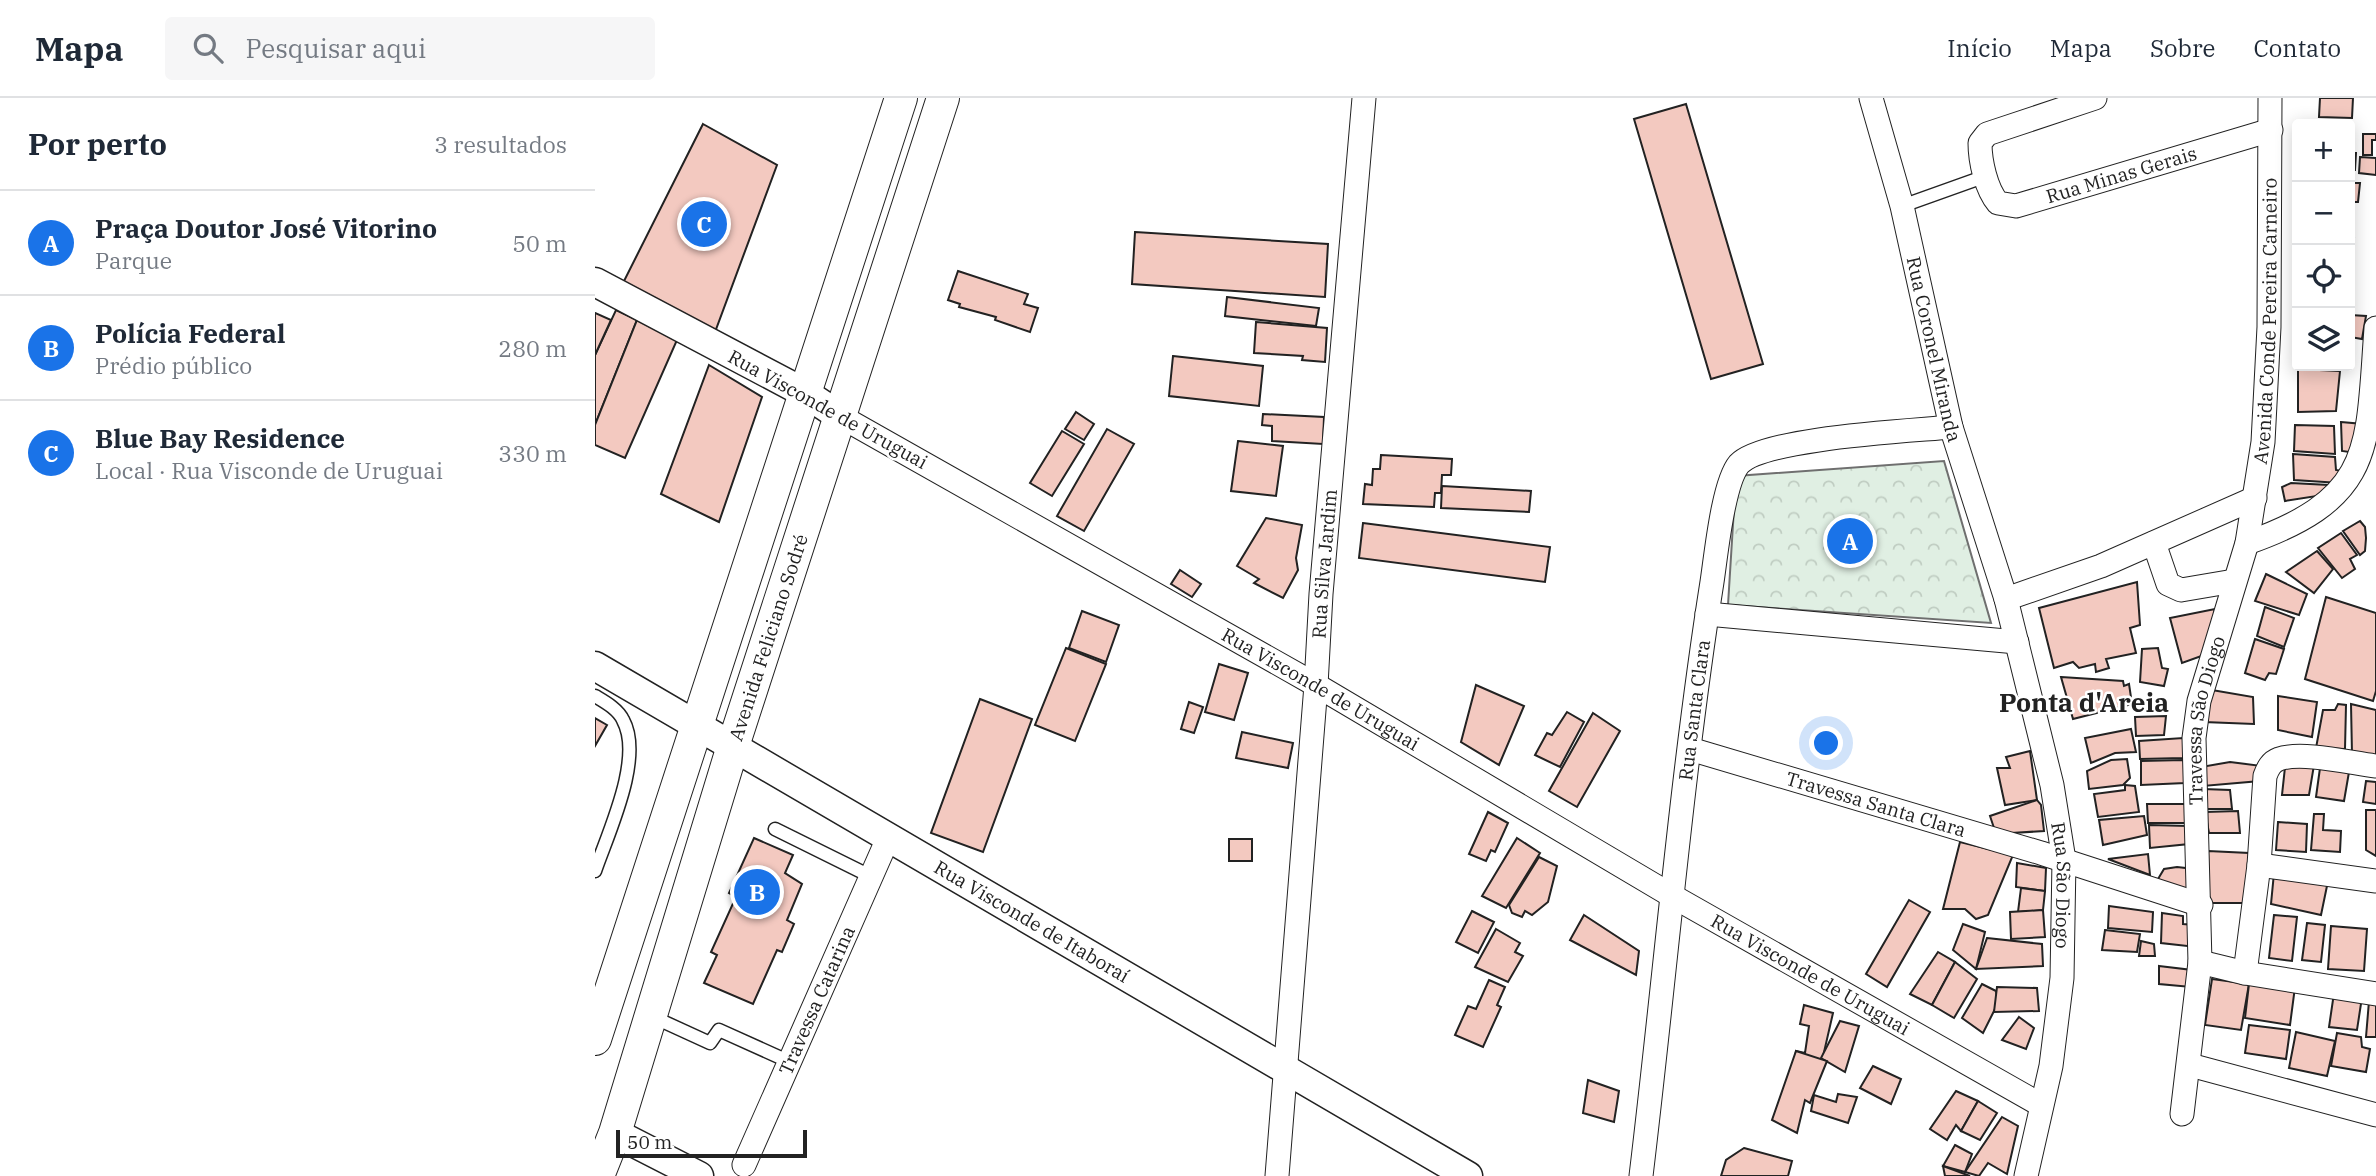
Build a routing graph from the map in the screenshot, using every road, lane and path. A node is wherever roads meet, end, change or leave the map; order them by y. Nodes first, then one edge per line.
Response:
1 (901, 98) edge
2 (943, 98) edge
3 (1364, 98) edge
4 (1871, 98) edge
5 (2095, 98) edge
6 (2270, 98) edge
7 (2271, 130) junction
8 (1986, 176) junction
9 (1902, 206) junction
10 (595, 282) edge
11 (2376, 328) edge
12 (805, 393) junction
13 (838, 415) junction
14 (1951, 427) junction
15 (2255, 498) junction
16 (2154, 543) junction
17 (2247, 543) junction
18 (2234, 581) junction
19 (2006, 598) junction
20 (1707, 614) junction
21 (2017, 642) junction
22 (595, 666) edge
23 (1317, 685) junction
24 (595, 696) edge
25 (696, 723) junction
26 (733, 746) junction
27 (1690, 749) junction
28 (2376, 766) edge
29 (775, 830) dead end
30 (889, 836) junction
31 (2064, 860) junction
32 (2259, 865) junction
33 (595, 871) edge
34 (870, 876) junction
35 (2376, 881) edge
36 (1674, 897) junction
37 (2201, 905) junction
38 (2200, 962) junction
39 (2245, 973) junction
40 (2376, 994) edge
41 (649, 1015) junction
42 (595, 1039) edge
43 (790, 1062) junction
44 (2190, 1065) junction
45 (1286, 1070) junction
46 (2041, 1105) junction
47 (2182, 1114) dead end
48 (2376, 1115) edge
49 (605, 1128) edge
50 (744, 1165) dead end
51 (598, 1176) edge
52 (699, 1176) edge
53 (1277, 1176) edge
54 (1468, 1176) edge
55 (1641, 1176) edge
56 (2026, 1176) edge

1 - 12 main road
2 - 13 main road, Avenida Feliciano Sodré
3 - 23 street, Rua Silva Jardim
4 - 9 street, Rua Coronel Miranda
5 - 8 street, Rua Minas Gerais
6 - 7 street, Avenida Conde Pereira Carneiro
7 - 8 street, Rua Minas Gerais
7 - 15 street, Avenida Conde Pereira Carneiro
8 - 9 lane
9 - 14 street, Rua Coronel Miranda
10 - 12 street, Rua Visconde de Uruguai
11 - 17 street
12 - 13 street, Rua Visconde de Uruguai
12 - 25 main road
13 - 23 street, Rua Visconde de Uruguai
13 - 26 main road, Avenida Feliciano Sodré
14 - 19 street, Rua Coronel Miranda
14 - 20 street, Rua Santa Clara
15 - 16 street
15 - 17 street, Avenida Conde Pereira Carneiro
16 - 18 street
16 - 19 street
17 - 18 street, Travessa São Diogo
18 - 37 street, Travessa São Diogo
19 - 21 street, Rua São Diogo
20 - 21 street
20 - 27 street, Rua Santa Clara
21 - 31 street, Rua São Diogo
22 - 25 street, Rua Visconde de Itaboraí
23 - 36 street, Rua Visconde de Uruguai
23 - 45 street, Rua Silva Jardim
24 - 33 lane
25 - 26 street, Rua Visconde de Itaboraí
25 - 42 main road
26 - 30 street, Rua Visconde de Itaboraí
26 - 41 main road, Avenida Feliciano Sodré
27 - 31 street, Travessa Santa Clara
27 - 36 street, Rua Santa Clara
28 - 32 street
29 - 34 lane
30 - 34 street, Travessa Catarina
30 - 45 street, Rua Visconde de Itaboraí
31 - 37 street
31 - 46 street, Rua São Diogo
32 - 35 street
32 - 39 street
34 - 43 street, Travessa Catarina
36 - 46 street, Rua Visconde de Uruguai
36 - 55 street, Rua Santa Clara
37 - 38 street, Travessa São Diogo
38 - 39 street
38 - 44 street, Travessa São Diogo
39 - 40 street
41 - 43 lane
41 - 49 main road, Avenida Feliciano Sodré
43 - 50 street, Travessa Catarina
44 - 47 street, Travessa São Diogo
44 - 48 street
45 - 53 street, Rua Silva Jardim
45 - 54 street, Rua Visconde de Itaboraí
46 - 56 street, Rua São Diogo
49 - 51 main road, Avenida Feliciano Sodré
49 - 52 street

